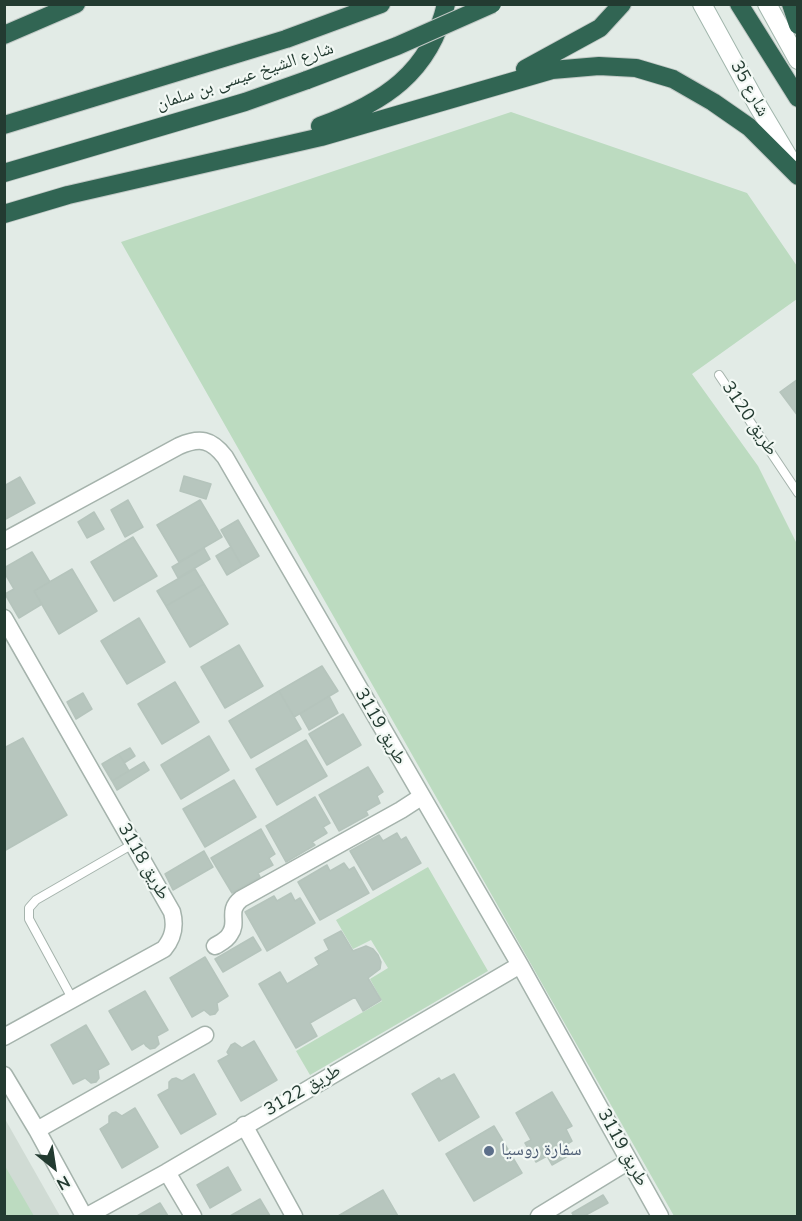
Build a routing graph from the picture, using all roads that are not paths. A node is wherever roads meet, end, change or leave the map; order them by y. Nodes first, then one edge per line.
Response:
1 (76, 4) edge
2 (381, 4) edge
3 (446, 4) edge
4 (492, 4) edge
5 (622, 4) edge
6 (702, 4) edge
7 (739, 4) edge
8 (767, 4) edge
9 (791, 4) edge
10 (798, 25) edge
11 (4, 35) edge
12 (798, 60) edge
13 (485, 88) junction
14 (798, 98) edge
15 (4, 125) edge
16 (237, 155) junction
17 (4, 172) edge
18 (798, 174) edge
19 (4, 214) edge
20 (719, 375) dead end
21 (798, 493) edge
22 (4, 541) edge
23 (4, 618) edge
24 (421, 797) junction
25 (133, 844) junction
26 (214, 946) dead end
27 (520, 965) junction
28 (73, 1000) junction
29 (205, 1035) dead end
30 (4, 1037) edge
31 (4, 1074) edge
32 (244, 1125) junction
33 (38, 1130) junction
34 (629, 1161) junction
35 (167, 1172) junction
36 (86, 1216) edge
37 (192, 1216) edge
38 (294, 1216) edge
39 (539, 1216) edge
40 (660, 1216) edge

1 - 11 highway
2 - 15 highway, شارع الشيخ عيسى بن سلمان
3 - 16 highway
4 - 17 highway, شارع الشيخ عيسى بن سلمان, bridge
5 - 13 highway
6 - 18 main road, شارع 35
7 - 14 highway
8 - 12 main road
9 - 10 highway
13 - 16 highway
13 - 18 highway
16 - 19 highway
20 - 21 lane, طريق 3120
22 - 24 street, طريق 3119
23 - 25 street, طريق 3118
24 - 26 street
24 - 27 street, طريق 3119
25 - 28 street, طريق 3118
25 - 28 lane
27 - 32 street, طريق 3122
27 - 34 street, طريق 3119
28 - 30 street, طريق 3118
29 - 33 street
31 - 33 street
32 - 35 street, طريق 3122
32 - 38 street
33 - 36 street
34 - 39 street
34 - 40 street, طريق 3119
35 - 36 street, طريق 3122
35 - 37 street

